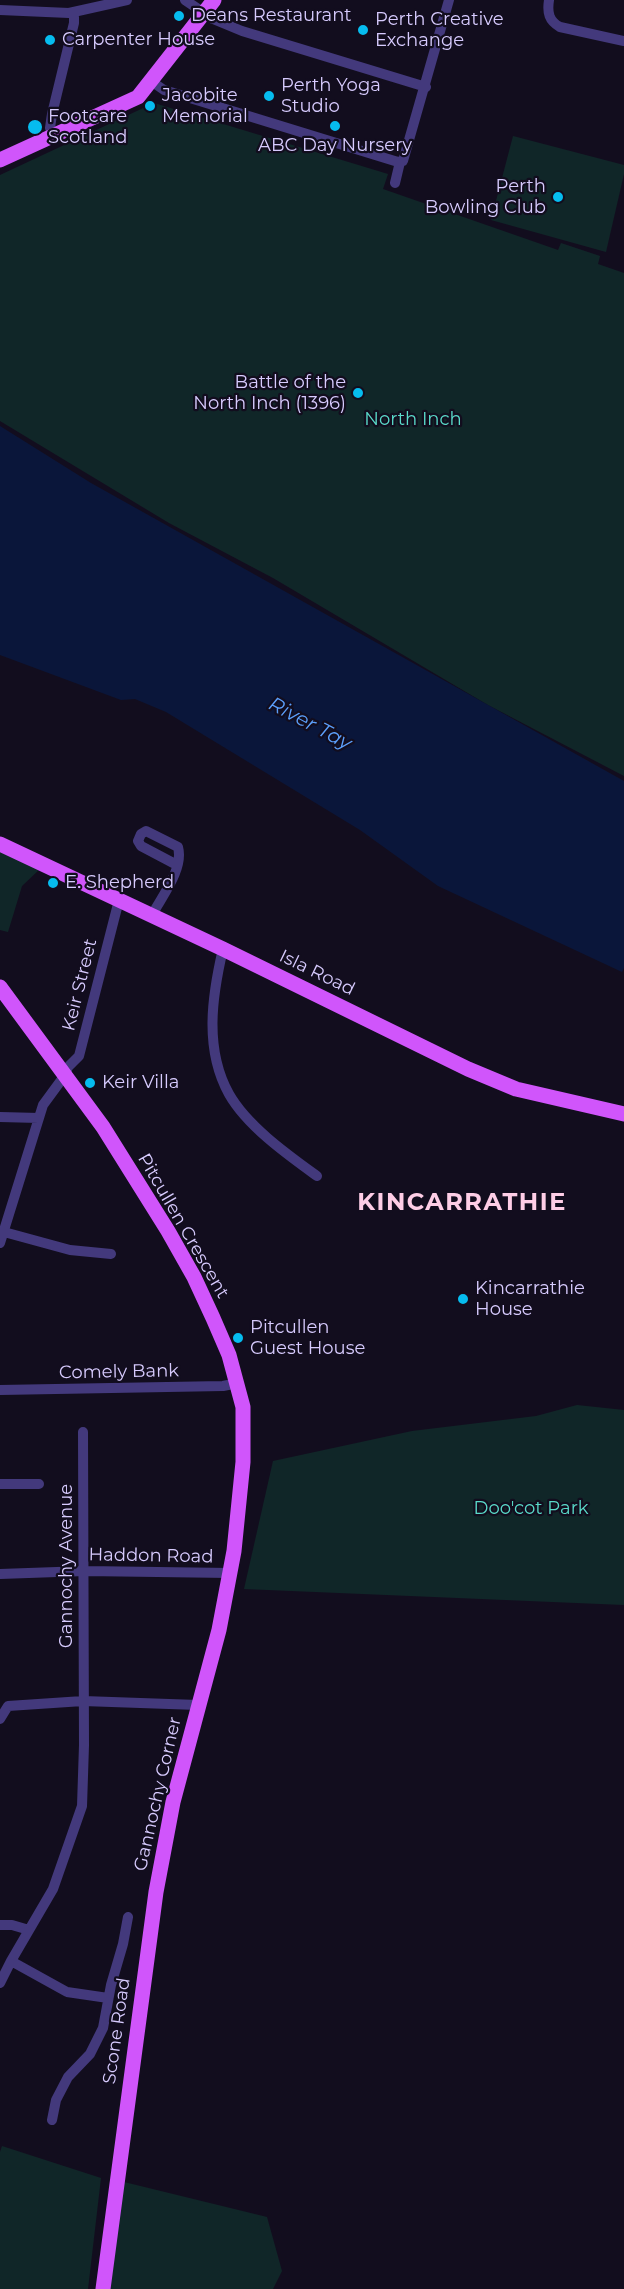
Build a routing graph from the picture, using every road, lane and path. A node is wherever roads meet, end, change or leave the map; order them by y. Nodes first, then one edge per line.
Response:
1 (127, 0) edge
2 (185, 0) edge
3 (214, 0) edge
4 (449, 0) edge
5 (549, 0) edge
6 (0, 10) edge
7 (74, 12) junction
8 (204, 13) junction
9 (624, 40) edge
10 (151, 81) junction
11 (426, 87) junction
12 (53, 137) junction
13 (0, 160) edge
14 (403, 160) junction
15 (395, 183) dead end
16 (0, 844) edge
17 (177, 865) dead end
18 (119, 900) junction
19 (152, 915) junction
20 (223, 949) junction
21 (0, 987) edge
22 (65, 1074) junction
23 (624, 1114) edge
24 (0, 1117) edge
25 (39, 1118) junction
26 (317, 1176) dead end
27 (2, 1238) edge
28 (111, 1254) dead end
29 (237, 1383) junction
30 (0, 1390) edge
31 (83, 1432) dead end
32 (0, 1484) edge
33 (39, 1484) dead end
34 (85, 1571) junction
35 (230, 1573) junction
36 (0, 1574) edge
37 (83, 1701) junction
38 (198, 1705) junction
39 (4, 1706) edge
40 (0, 1719) edge
41 (156, 1892) joint
42 (128, 1917) dead end
43 (0, 1924) edge
44 (30, 1929) junction
45 (11, 1961) junction
46 (0, 1983) edge
47 (108, 1998) junction
48 (52, 2120) dead end
49 (103, 2289) edge

1 - 7 street
2 - 8 street
3 - 8 main road
4 - 11 street
5 - 9 street
6 - 7 street
7 - 12 street
8 - 10 main road
8 - 11 street
10 - 12 main road
10 - 14 street
11 - 14 street
12 - 13 main road
14 - 15 street
16 - 18 main road, Isla Road
17 - 19 street
18 - 19 main road, Isla Road
18 - 22 street, Keir Street
19 - 20 main road, Isla Road
20 - 23 main road, Isla Road
20 - 26 street
21 - 22 main road, Pitcullen Crescent
22 - 25 street, Keir Street
22 - 29 main road, Pitcullen Crescent
24 - 25 street
25 - 27 street, Keir Street
27 - 28 street
29 - 30 street, Comely Bank
29 - 35 main road, Pitcullen Crescent
31 - 34 street, Gannochy Avenue
32 - 33 street
34 - 35 street, Haddon Road
34 - 36 street, Haddon Road
34 - 37 street, Gannochy Avenue
35 - 38 main road, Gannochy Corner
37 - 38 street
37 - 39 street
37 - 44 street, Gannochy Avenue
38 - 41 main road, Gannochy Corner
39 - 40 street
41 - 49 main road, Scone Road
42 - 47 street
43 - 44 street
44 - 45 street, Gannochy Avenue
45 - 46 street, Gannochy Avenue
45 - 47 street
47 - 48 street

